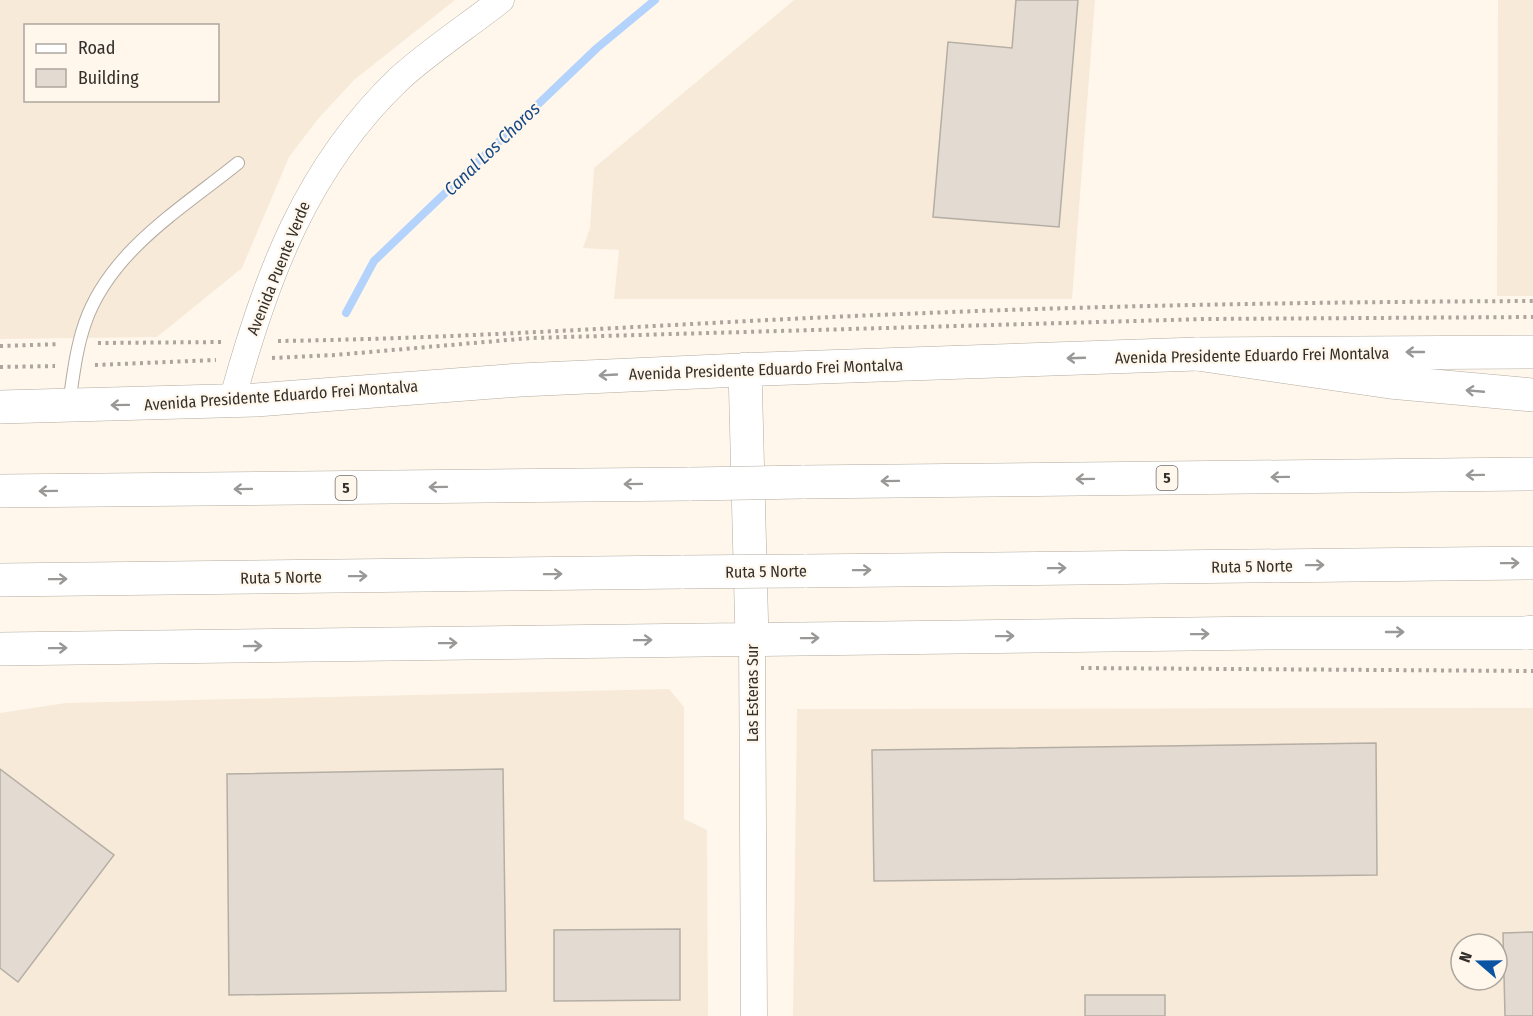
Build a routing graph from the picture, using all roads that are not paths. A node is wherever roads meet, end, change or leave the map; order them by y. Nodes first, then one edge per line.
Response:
1 (501, 0) edge
2 (238, 163) dead end
3 (1533, 351) edge
4 (1197, 354) junction
5 (745, 369) junction
6 (1533, 395) edge
7 (232, 400) junction
8 (69, 406) junction
9 (0, 407) edge
10 (1533, 474) edge
11 (0, 492) edge
12 (1533, 563) edge
13 (0, 580) edge
14 (1531, 633) edge
15 (752, 639) junction
16 (0, 649) edge
17 (754, 1016) edge

1 - 7 street, Avenida Puente Verde
2 - 8 lane
3 -> 4 main road, Avenida Presidente Eduardo Frei Montalva
4 -> 5 main road, Avenida Presidente Eduardo Frei Montalva
6 -> 4 main road
5 -> 7 main road, Avenida Presidente Eduardo Frei Montalva
5 - 15 main road, Las Esteras Sur
7 -> 8 main road, Avenida Presidente Eduardo Frei Montalva
8 - 9 main road, Avenida Presidente Eduardo Frei Montalva
10 -> 11 main road, 5, bridge
13 -> 12 main road, Ruta 5 Norte, bridge
15 -> 14 main road
16 -> 15 main road
15 - 17 street, Las Esteras Sur

